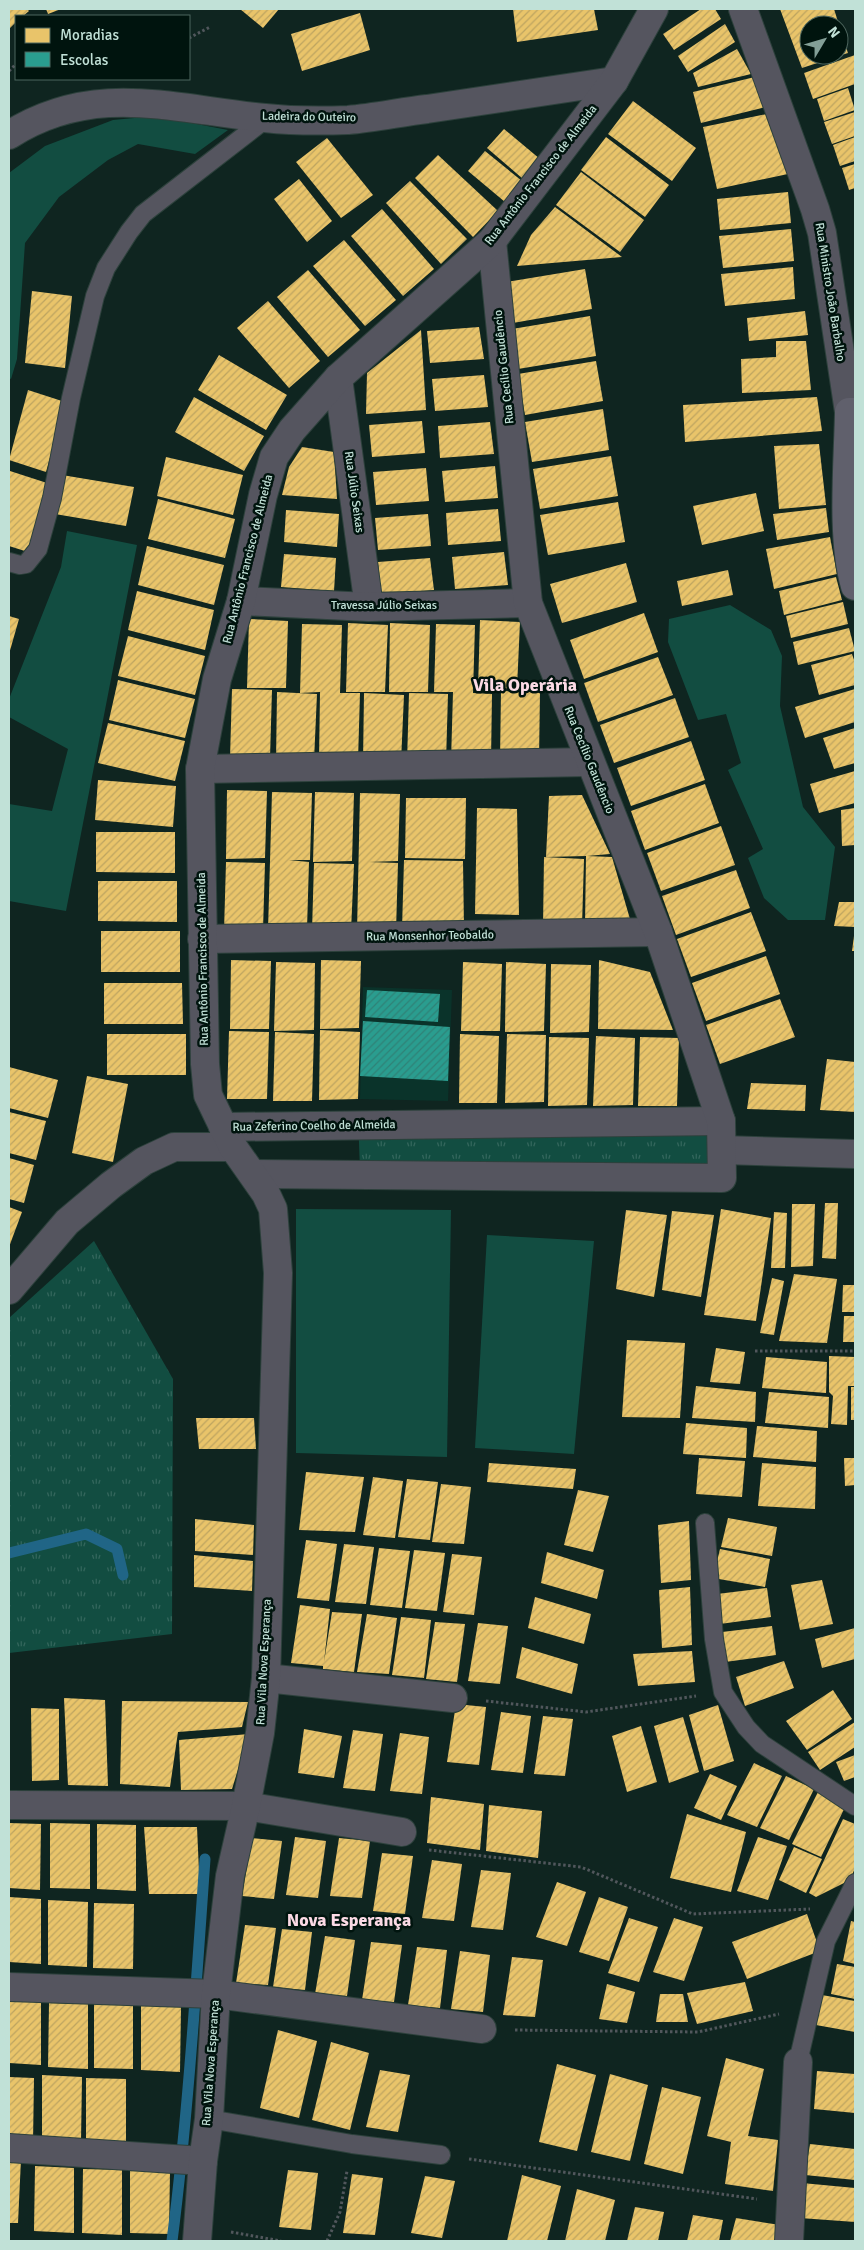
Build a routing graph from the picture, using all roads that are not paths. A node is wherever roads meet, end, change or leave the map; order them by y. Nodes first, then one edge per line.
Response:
1 (654, 9) edge
2 (743, 9) edge
3 (614, 81) junction
4 (267, 118) junction
5 (9, 135) edge
6 (492, 241) junction
7 (338, 378) junction
8 (852, 412) edge
9 (9, 562) edge
10 (855, 586) edge
11 (241, 601) junction
12 (528, 603) junction
13 (369, 606) junction
14 (589, 762) junction
15 (200, 769) junction
16 (658, 932) junction
17 (202, 939) junction
18 (721, 1121) junction
19 (228, 1137) junction
20 (722, 1150) junction
21 (855, 1154) edge
22 (253, 1174) junction
23 (9, 1290) edge
24 (705, 1523) dead end
25 (266, 1678) junction
26 (453, 1698) road end
27 (9, 1805) edge
28 (246, 1806) junction
29 (855, 1806) edge
30 (402, 1832) road end
31 (855, 1882) edge
32 (9, 1987) edge
33 (216, 1994) junction
34 (482, 2029) road end
35 (798, 2062) joint
36 (209, 2119) junction
37 (9, 2148) edge
38 (441, 2155) road end
39 (203, 2161) junction
40 (197, 2233) edge
41 (789, 2241) edge

1 - 3 street, Rua Antônio Francisco de Almeida
2 - 8 street, Rua Ministro João Barbalho
3 - 4 street, Ladeira do Outeiro
3 - 6 street, Rua Antônio Francisco de Almeida
4 - 5 street, Ladeira do Outeiro
4 - 9 lane
6 - 7 street, Rua Antônio Francisco de Almeida
6 - 12 street, Rua Cecílio Gaudêncio
7 - 11 street, Rua Antônio Francisco de Almeida
7 - 13 street, Rua Júlio Seixas
8 - 10 main road, Rua Ministro João Barbalho
11 - 13 street, Travessa Júlio Seixas
11 - 15 street, Rua Antônio Francisco de Almeida
12 - 13 street, Travessa Júlio Seixas
12 - 14 street, Rua Cecílio Gaudêncio
14 - 15 street
14 - 16 street, Rua Cecílio Gaudêncio
15 - 17 street, Rua Antônio Francisco de Almeida
16 - 17 street, Rua Monsenhor Teobaldo
16 - 18 street, Rua Cecílio Gaudêncio
17 - 19 street, Rua Antônio Francisco de Almeida
18 - 19 street, Rua Zeferino Coelho de Almeida
18 - 20 street, Rua Cecílio Gaudêncio
19 - 22 street, Rua Zeferino Coelho de Almeida
19 - 23 street
20 - 21 street
20 - 22 street, Rua Cecílio Gaudêncio
22 - 25 street, Rua Vila Nova Esperança
24 - 29 lane
25 - 26 street
25 - 28 street, Rua Vila Nova Esperança
27 - 28 street
28 - 30 street
28 - 33 street, Rua Vila Nova Esperança
31 - 35 lane
32 - 33 street
33 - 34 street
33 - 36 street, Rua Vila Nova Esperança
35 - 41 street
36 - 38 lane
36 - 39 street, Rua Vila Nova Esperança
37 - 39 street
39 - 40 street, Rua Vila Nova Esperança

